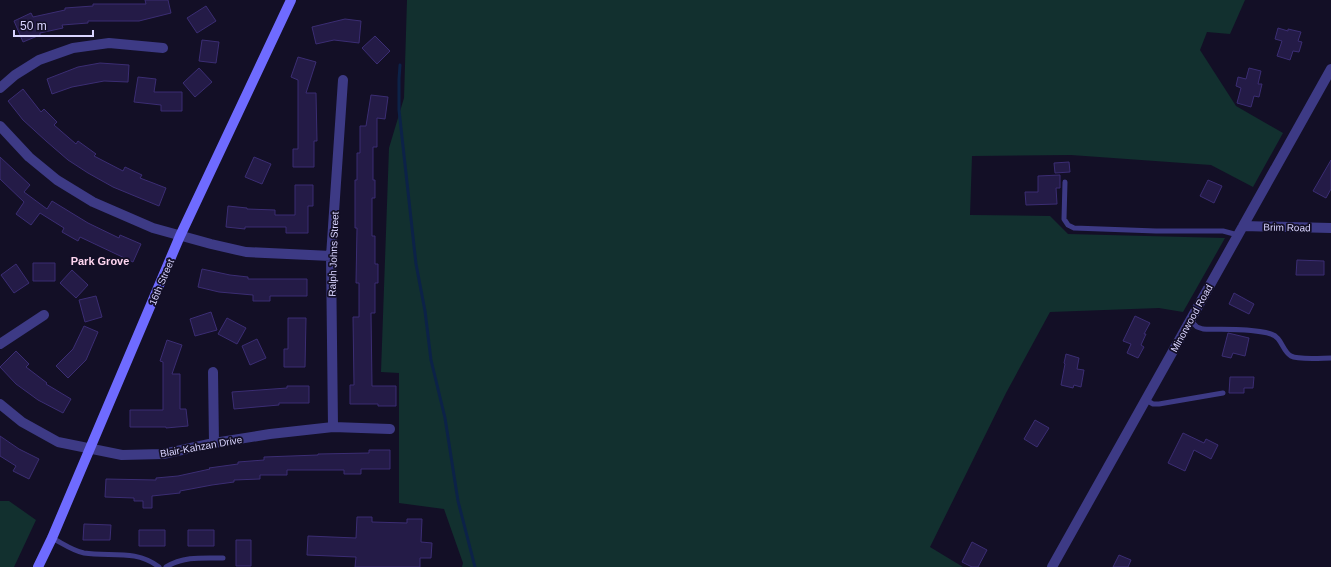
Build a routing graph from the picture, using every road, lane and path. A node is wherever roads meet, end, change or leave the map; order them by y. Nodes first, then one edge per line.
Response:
1 (291, 0) edge
2 (163, 48) dead end
3 (1331, 69) edge
4 (343, 80) dead end
5 (0, 88) edge
6 (0, 126) edge
7 (1065, 182) dead end
8 (1331, 228) edge
9 (1240, 231) junction
10 (180, 236) junction
11 (331, 256) junction
12 (44, 315) dead end
13 (1190, 320) junction
14 (0, 344) edge
15 (1331, 358) edge
16 (214, 372) dead end
17 (1223, 393) dead end
18 (1146, 400) junction
19 (0, 404) edge
20 (333, 428) junction
21 (390, 429) dead end
22 (214, 443) junction
23 (91, 448) junction
24 (52, 538) junction
25 (223, 558) dead end
26 (38, 567) edge
27 (159, 567) edge
28 (166, 567) edge
29 (1052, 567) edge

1 - 10 street, 16th Street
2 - 5 street
3 - 9 street, Minorwood Road
4 - 11 street, Ralph Johns Street
6 - 10 street
7 - 9 lane
8 - 9 street, Brim Road
9 - 13 street, Minorwood Road
10 - 11 street
10 - 23 street, 16th Street
11 - 20 street, Ralph Johns Street
12 - 14 street
13 - 15 lane
13 - 18 street, Minorwood Road
16 - 22 street
17 - 18 lane
18 - 29 street, Minorwood Road
19 - 23 street, Blair-Kahzan Drive
20 - 21 street, Blair-Kahzan Drive
20 - 22 street, Blair-Kahzan Drive
22 - 23 street, Blair-Kahzan Drive
23 - 24 street, 16th Street
24 - 26 street, 16th Street
24 - 27 lane
25 - 28 lane

